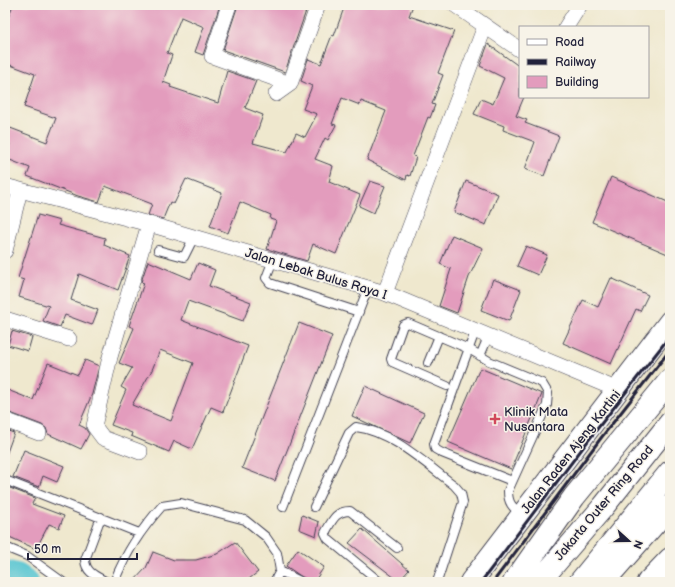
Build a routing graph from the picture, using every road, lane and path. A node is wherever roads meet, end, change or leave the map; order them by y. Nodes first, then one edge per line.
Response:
1 (229, 5) edge
2 (318, 5) edge
3 (455, 5) edge
4 (580, 5) edge
5 (485, 26) junction
6 (567, 26) edge
7 (519, 49) edge
8 (290, 84) junction
9 (276, 94) dead end
10 (5, 186) edge
11 (20, 190) junction
12 (150, 224) junction
13 (194, 237) junction
14 (158, 250) dead end
15 (5, 251) edge
16 (273, 260) junction
17 (368, 288) junction
18 (385, 293) junction
19 (359, 312) junction
20 (5, 319) edge
21 (670, 322) edge
22 (482, 332) junction
23 (439, 336) junction
24 (69, 339) dead end
25 (469, 348) junction
26 (480, 356) junction
27 (428, 362) dead end
28 (670, 380) edge
29 (447, 386) dead end
30 (618, 390) junction
31 (5, 420) edge
32 (670, 423) edge
33 (39, 433) dead end
34 (140, 452) dead end
35 (670, 472) edge
36 (5, 480) edge
37 (512, 481) junction
38 (670, 506) edge
39 (283, 507) dead end
40 (314, 507) dead end
41 (522, 515) junction
42 (101, 517) junction
43 (139, 533) junction
44 (5, 547) edge
45 (397, 548) dead end
46 (670, 560) edge
47 (280, 571) junction
48 (63, 582) edge
49 (107, 582) edge
50 (114, 582) edge
51 (274, 582) edge
52 (302, 582) edge
53 (380, 582) edge
54 (437, 582) edge
55 (471, 582) edge
56 (514, 582) edge
57 (539, 582) edge
58 (580, 582) edge
59 (603, 582) edge
60 (648, 582) edge

1 - 8 street
2 - 8 street
3 - 5 street
4 - 6 street
5 - 7 street
5 - 18 street
8 - 9 street
10 - 11 street, Jalan Lebak Bulus Raya I
11 - 12 street, Jalan Lebak Bulus Raya I
11 - 15 street
12 - 13 street, Jalan Lebak Bulus Raya I
12 - 34 street
13 - 14 lane
13 - 16 street, Jalan Lebak Bulus Raya I
16 - 17 street, Jalan Lebak Bulus Raya I
16 - 19 lane
17 - 18 street, Jalan Lebak Bulus Raya I
17 - 19 lane
18 - 22 street, Jalan Lebak Bulus Raya I
19 - 39 lane
20 - 24 street
21 - 30 highway, Jalan Raden Ajeng Kartini
22 - 25 lane
22 - 26 lane
22 - 30 street, Jalan Lebak Bulus Raya I
23 - 25 lane
23 - 27 lane
23 - 29 lane
25 - 26 lane
25 - 37 lane
26 - 37 lane
28 - 56 highway
30 - 41 highway, Jalan Raden Ajeng Kartini
31 - 33 street
32 - 57 highway, Jakarta Outer Ring Road
35 - 58 highway
36 - 42 lane
37 - 41 lane
38 - 59 highway
40 - 54 lane
41 - 55 highway, Jalan Raden Ajeng Kartini
42 - 43 lane
42 - 49 lane
43 - 47 lane
43 - 50 lane
44 - 48 lane
45 - 53 lane
46 - 60 highway
47 - 51 lane
47 - 52 lane

